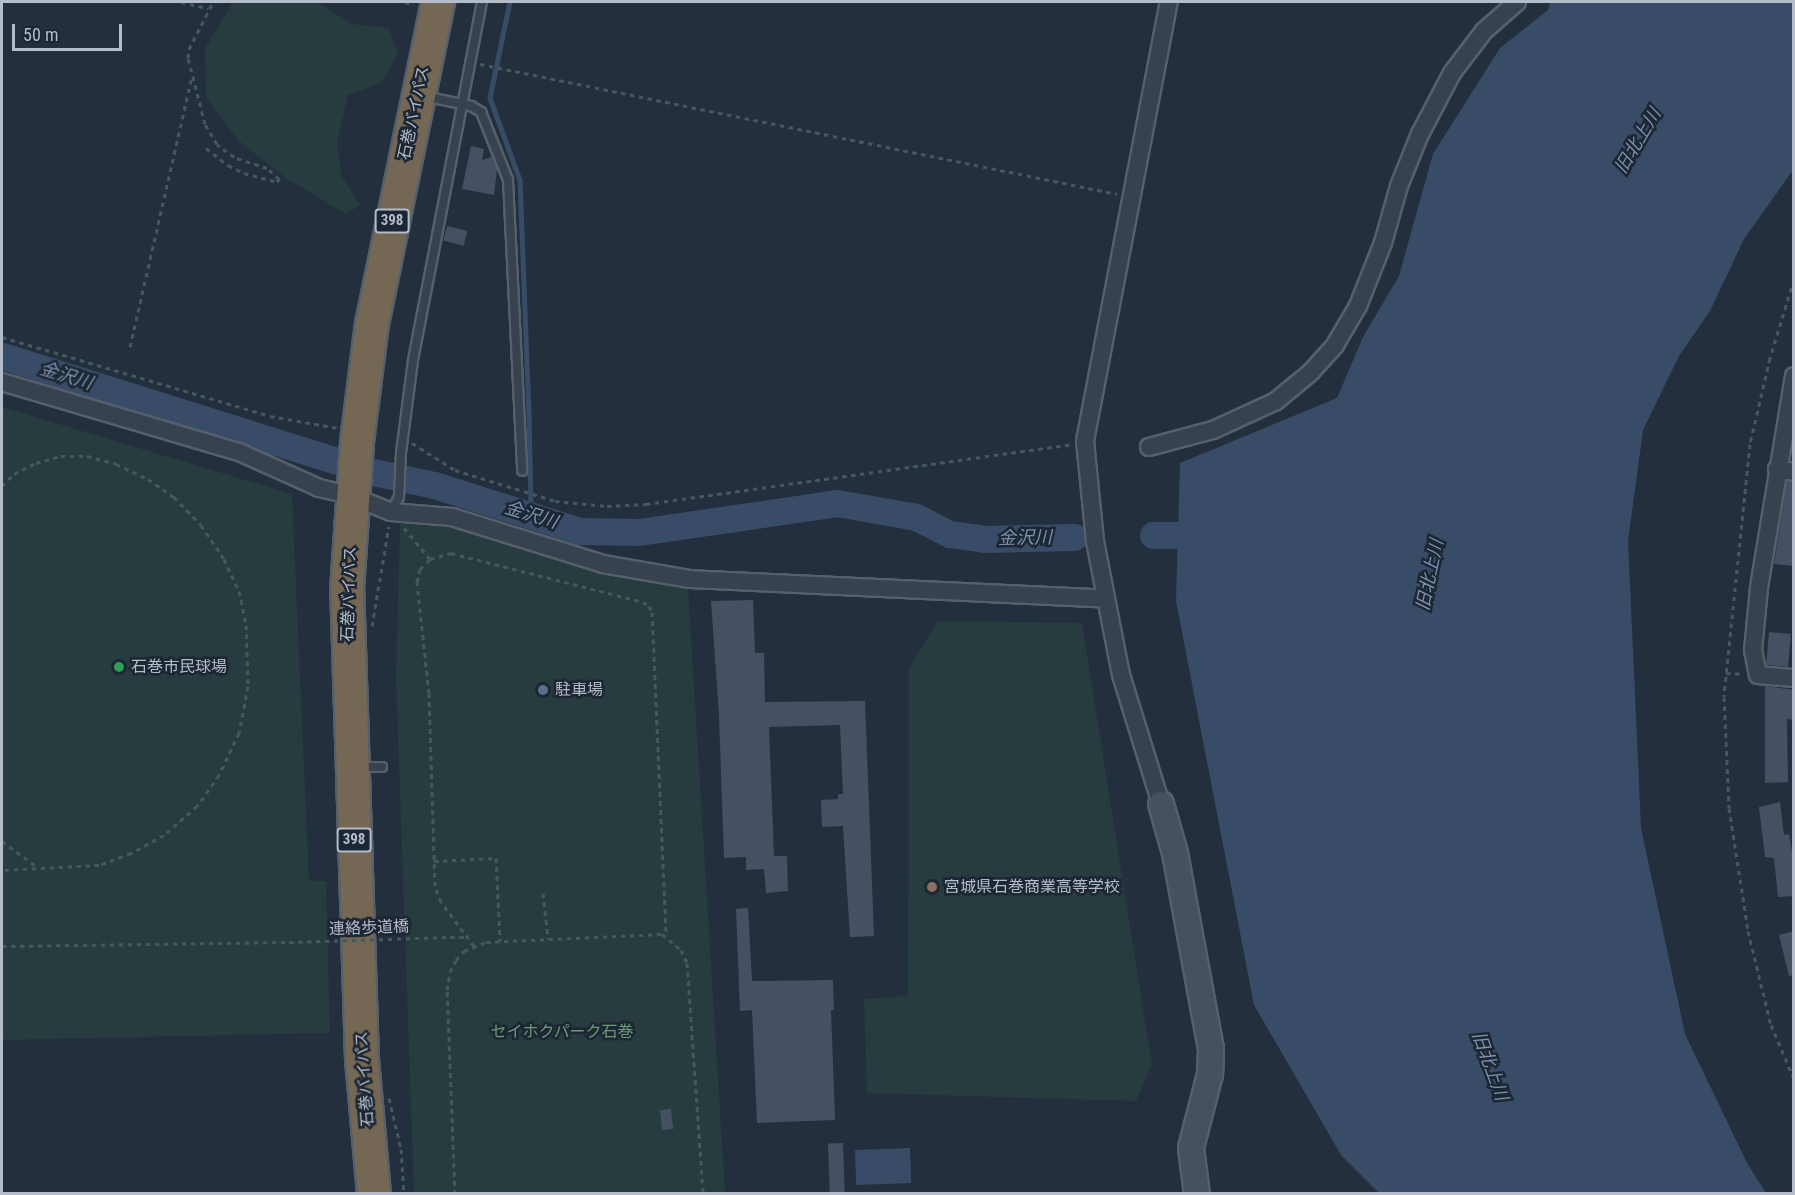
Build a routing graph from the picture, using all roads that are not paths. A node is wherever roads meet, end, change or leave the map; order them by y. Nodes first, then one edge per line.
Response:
1 (438, 2) edge
2 (482, 2) edge
3 (1169, 2) edge
4 (1517, 2) edge
5 (417, 95) junction
6 (460, 103) junction
7 (1794, 376) edge
8 (2, 382) edge
9 (1149, 447) dead end
10 (1777, 469) junction
11 (522, 471) dead end
12 (1794, 472) edge
13 (348, 492) junction
14 (391, 512) junction
15 (1106, 599) junction
16 (1794, 678) edge
17 (1161, 804) joint
18 (374, 1194) edge
19 (1197, 1194) edge

1 - 5 highway, 石巻バイパス / 398
2 - 6 lane
3 - 15 street
4 - 9 street
5 - 6 lane
5 - 13 highway, 石巻バイパス / 398
6 - 11 lane
6 - 14 lane
7 - 10 street
8 - 13 street
10 - 12 street
10 - 16 street
13 - 14 street
13 - 18 highway, 石巻バイパス / 398
14 - 15 street
15 - 17 street
17 - 19 street

